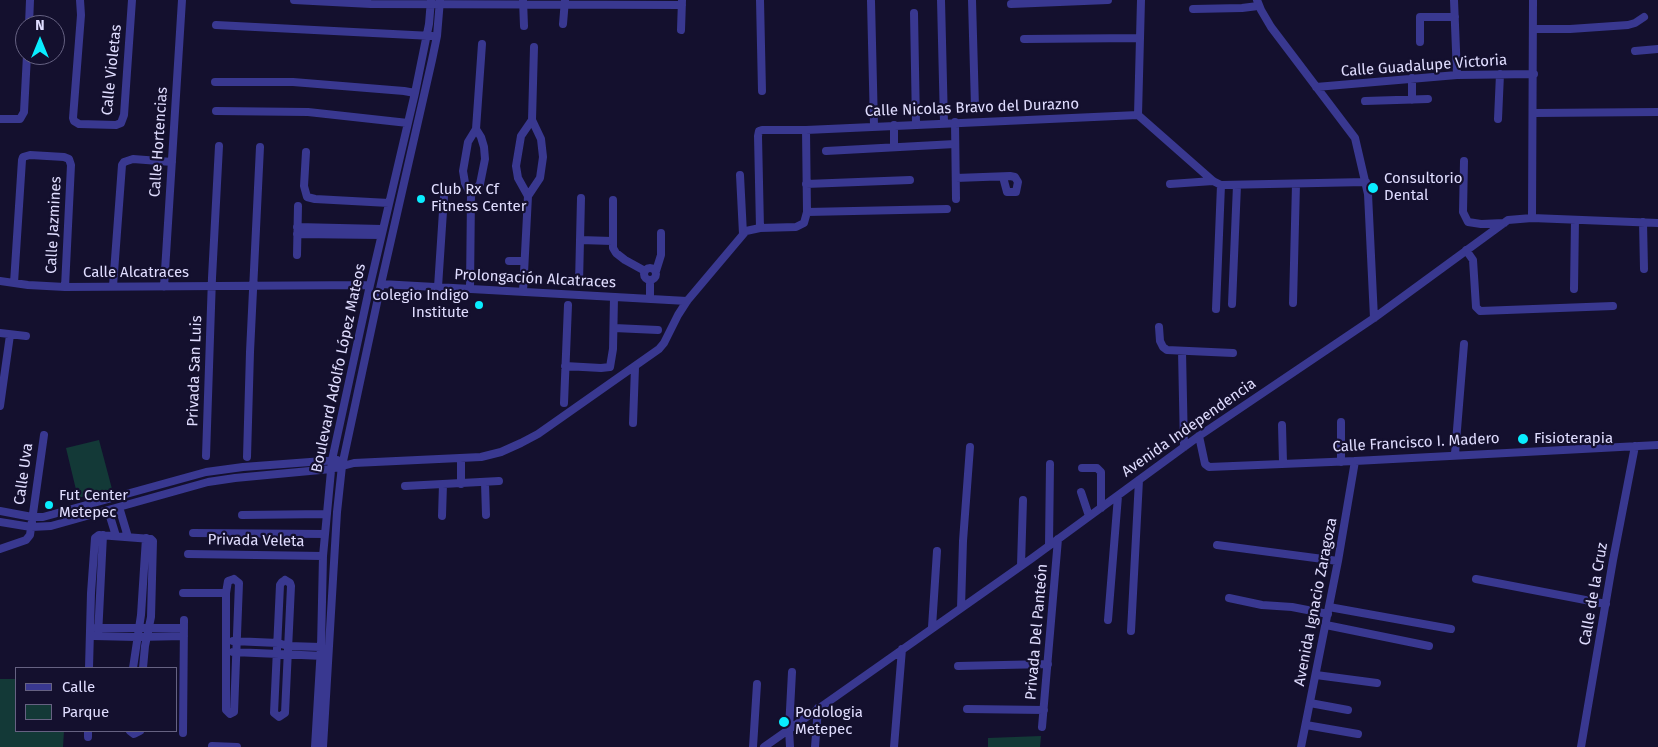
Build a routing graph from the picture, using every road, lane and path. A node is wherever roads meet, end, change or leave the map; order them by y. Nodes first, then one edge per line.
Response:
1 (30, 0) edge
2 (80, 0) edge
3 (132, 0) edge
4 (182, 0) edge
5 (294, 0) edge
6 (760, 0) edge
7 (941, 0) edge
8 (972, 0) edge
9 (1108, 0) edge
10 (1141, 0) edge
11 (1454, 0) edge
12 (1534, 0) edge
13 (320, 1) edge
14 (871, 1) edge
15 (371, 2) edge
16 (431, 2) edge
17 (440, 2) edge
18 (480, 2) edge
19 (523, 2) edge
20 (565, 2) edge
21 (609, 2) edge
22 (652, 2) edge
23 (682, 3) edge
24 (1258, 3) edge
25 (1011, 4) dead end
26 (1194, 9) dead end
27 (914, 13) dead end
28 (29, 15) edge
29 (1644, 16) dead end
30 (1454, 17) junction
31 (563, 24) dead end
32 (216, 25) dead end
33 (524, 26) dead end
34 (1534, 29) junction
35 (681, 30) dead end
36 (427, 35) junction
37 (437, 36) junction
38 (1140, 38) junction
39 (1024, 39) dead end
40 (1420, 42) dead end
41 (482, 44) dead end
42 (534, 48) dead end
43 (1658, 49) edge
44 (1635, 50) dead end
45 (27, 65) edge
46 (1500, 74) junction
47 (1534, 74) junction
48 (1456, 75) junction
49 (1412, 78) junction
50 (215, 82) dead end
51 (1316, 87) junction
52 (762, 91) dead end
53 (415, 93) junction
54 (1412, 100) junction
55 (1428, 100) dead end
56 (1365, 102) dead end
57 (975, 107) dead end
58 (216, 111) dead end
59 (1658, 112) edge
60 (1534, 113) junction
61 (1138, 114) junction
62 (0, 119) edge
63 (1498, 119) dead end
64 (532, 120) junction
65 (955, 122) junction
66 (408, 123) junction
67 (944, 123) junction
68 (916, 124) junction
69 (894, 125) junction
70 (874, 126) junction
71 (476, 129) junction
72 (806, 130) junction
73 (955, 144) junction
74 (219, 146) dead end
75 (260, 147) dead end
76 (894, 147) junction
77 (826, 151) dead end
78 (306, 152) dead end
79 (1464, 161) dead end
80 (172, 162) junction
81 (740, 175) dead end
82 (1003, 177) dead end
83 (956, 178) junction
84 (910, 180) dead end
85 (1213, 181) junction
86 (1366, 182) junction
87 (806, 184) junction
88 (1170, 184) dead end
89 (1296, 184) junction
90 (1221, 185) junction
91 (1237, 185) junction
92 (471, 195) junction
93 (444, 196) dead end
94 (528, 196) junction
95 (581, 198) dead end
96 (956, 199) dead end
97 (613, 200) dead end
98 (389, 203) junction
99 (298, 206) dead end
100 (947, 209) dead end
101 (807, 212) junction
102 (1532, 218) junction
103 (1575, 220) junction
104 (1644, 222) junction
105 (1658, 222) edge
106 (1504, 223) junction
107 (760, 228) junction
108 (297, 231) junction
109 (382, 232) junction
110 (661, 233) dead end
111 (743, 234) junction
112 (580, 240) junction
113 (612, 241) junction
114 (1466, 250) junction
115 (297, 255) dead end
116 (509, 260) dead end
117 (524, 261) junction
118 (1644, 269) dead end
119 (645, 270) junction
120 (656, 271) junction
121 (650, 280) junction
122 (0, 281) edge
123 (14, 283) junction
124 (579, 283) dead end
125 (370, 284) junction
126 (381, 284) junction
127 (65, 286) junction
128 (113, 286) junction
129 (212, 286) junction
130 (254, 286) junction
131 (164, 287) junction
132 (438, 287) junction
133 (470, 289) junction
134 (1574, 289) dead end
135 (523, 292) junction
136 (614, 297) junction
137 (650, 298) junction
138 (687, 301) junction
139 (1293, 303) dead end
140 (1232, 304) dead end
141 (568, 305) dead end
142 (1613, 306) dead end
143 (1216, 309) dead end
144 (1374, 318) junction
145 (614, 328) junction
146 (1160, 328) dead end
147 (658, 330) dead end
148 (0, 333) edge
149 (10, 335) junction
150 (26, 336) dead end
151 (1464, 344) dead end
152 (1182, 351) junction
153 (1232, 353) dead end
154 (566, 366) junction
155 (635, 367) junction
156 (564, 403) dead end
157 (0, 406) edge
158 (1341, 422) dead end
159 (633, 423) dead end
160 (1282, 425) dead end
161 (44, 435) dead end
162 (1200, 436) junction
163 (1658, 445) edge
164 (1636, 446) junction
165 (970, 447) dead end
166 (1184, 447) junction
167 (1455, 454) junction
168 (206, 456) dead end
169 (247, 457) dead end
170 (461, 459) junction
171 (1356, 461) junction
172 (1341, 462) junction
173 (343, 463) junction
174 (1283, 463) junction
175 (332, 464) junction
176 (1050, 464) dead end
177 (1082, 468) dead end
178 (206, 472) junction
179 (1139, 480) junction
180 (499, 481) dead end
181 (208, 482) junction
182 (485, 483) junction
183 (443, 484) junction
184 (461, 484) junction
185 (405, 486) dead end
186 (1080, 492) dead end
187 (1118, 496) junction
188 (1023, 500) dead end
189 (119, 507) junction
190 (1101, 508) junction
191 (108, 510) junction
192 (0, 511) edge
193 (327, 514) junction
194 (242, 515) dead end
195 (486, 515) dead end
196 (442, 516) dead end
197 (1089, 516) junction
198 (32, 517) junction
199 (0, 522) edge
200 (31, 527) junction
201 (193, 533) dead end
202 (325, 534) junction
203 (100, 536) junction
204 (116, 536) junction
205 (128, 537) junction
206 (149, 539) junction
207 (1058, 539) junction
208 (1217, 545) dead end
209 (1049, 546) junction
210 (0, 549) edge
211 (937, 551) dead end
212 (188, 554) dead end
213 (324, 556) junction
214 (1338, 561) junction
215 (1021, 565) junction
216 (1476, 579) dead end
217 (226, 592) junction
218 (183, 593) dead end
219 (1229, 598) dead end
220 (1606, 604) junction
221 (961, 608) junction
222 (1329, 611) junction
223 (1108, 620) dead end
224 (1326, 625) junction
225 (932, 628) junction
226 (1450, 629) dead end
227 (1131, 631) dead end
228 (89, 632) junction
229 (98, 632) junction
230 (138, 633) junction
231 (148, 633) junction
232 (226, 641) junction
233 (236, 642) junction
234 (278, 643) junction
235 (288, 646) junction
236 (1429, 646) dead end
237 (321, 647) junction
238 (902, 648) junction
239 (226, 652) junction
240 (236, 652) junction
241 (277, 654) junction
242 (287, 654) junction
243 (325, 656) junction
244 (1048, 664) junction
245 (958, 666) dead end
246 (89, 667) edge
247 (133, 667) edge
248 (143, 667) edge
249 (792, 672) dead end
250 (1316, 675) junction
251 (1378, 683) dead end
252 (758, 684) dead end
253 (1310, 703) junction
254 (818, 708) junction
255 (966, 709) dead end
256 (1044, 710) junction
257 (1348, 710) dead end
258 (1306, 725) junction
259 (1042, 727) dead end
260 (789, 729) junction
261 (183, 733) dead end
262 (1358, 734) dead end
263 (212, 746) edge
264 (237, 747) edge
265 (316, 747) edge
266 (323, 747) edge
267 (753, 747) edge
268 (764, 747) edge
269 (790, 747) edge
270 (815, 747) edge
271 (894, 747) edge
272 (1301, 747) edge
273 (1581, 747) edge

1 - 28 street
2 - 3 street, Calle Violetas
4 - 80 street, Calle Hortencias
5 - 13 street
6 - 52 street
7 - 67 street
8 - 57 street
9 - 25 street
10 - 38 street
11 - 30 street
12 - 34 street
13 - 15 street
14 - 70 street
15 - 16 street
16 - 17 street
16 - 36 street, Boulevard Adolfo López Mateos
17 - 18 street
17 - 37 street, Boulevard Adolfo López Mateos
18 - 19 street
19 - 20 street
19 - 33 street
20 - 21 street
20 - 31 street
21 - 22 street
22 - 23 street
23 - 35 street
24 - 26 street
24 - 51 street
27 - 68 street
29 - 34 street
30 - 40 street
30 - 48 street
32 - 36 street
34 - 47 street
36 - 37 street
36 - 53 street, Boulevard Adolfo López Mateos
37 - 126 street, Boulevard Adolfo López Mateos
38 - 39 street
38 - 61 street
41 - 71 street
42 - 64 street
43 - 44 street
45 - 62 street
46 - 47 street, Calle Guadalupe Victoria
46 - 48 street, Calle Guadalupe Victoria
46 - 63 street
47 - 60 street
48 - 49 street, Calle Guadalupe Victoria
49 - 51 street, Calle Guadalupe Victoria
49 - 54 street
50 - 53 street
51 - 86 street
53 - 66 street, Boulevard Adolfo López Mateos
54 - 55 street
54 - 56 street
58 - 66 street
59 - 60 street
60 - 102 street
61 - 65 street, Calle Nicolas Bravo del Durazno
61 - 85 street
64 - 94 street
64 - 94 street
65 - 67 street, Calle Nicolas Bravo del Durazno
65 - 73 street
66 - 98 street, Boulevard Adolfo López Mateos
67 - 68 street, Calle Nicolas Bravo del Durazno
68 - 69 street, Calle Nicolas Bravo del Durazno
69 - 70 street, Calle Nicolas Bravo del Durazno
69 - 76 street
70 - 72 street, Calle Nicolas Bravo del Durazno
71 - 92 street
71 - 92 street
72 - 87 street
72 - 107 street, Calle Nicolas Bravo del Durazno
73 - 76 street
73 - 83 street
74 - 129 street
75 - 130 street
76 - 77 street
78 - 98 street
79 - 106 street
80 - 128 street
80 - 131 street, Calle Hortencias
81 - 111 street
82 - 83 street
83 - 96 street
84 - 87 street
85 - 88 street
85 - 90 street
86 - 89 street
86 - 144 street
87 - 101 street
89 - 91 street
89 - 139 street
90 - 91 street
90 - 143 street
91 - 140 street
92 - 133 street
93 - 132 street
94 - 117 street
95 - 112 street
97 - 113 street
98 - 109 street, Boulevard Adolfo López Mateos
99 - 108 street
100 - 101 street
101 - 107 street
102 - 103 street, Avenida Independencia
102 - 106 street, Avenida Independencia
103 - 104 street, Avenida Independencia
103 - 134 street
104 - 105 street, Avenida Independencia
104 - 118 street
106 - 114 street, Avenida Independencia
107 - 111 street
108 - 109 street
108 - 115 street
109 - 125 street, Boulevard Adolfo López Mateos
110 - 120 street
111 - 138 street
112 - 113 street
112 - 124 street
113 - 119 street
114 - 142 street
114 - 144 street, Avenida Independencia
116 - 117 street
117 - 135 street
119 - 120 street
119 - 121 street
120 - 121 street
121 - 137 street
122 - 123 street, Calle Alcatraces
123 - 127 street, Calle Alcatraces
123 - 127 street, Calle Jazmines
125 - 130 street, Calle Alcatraces
125 - 175 street, Boulevard Adolfo López Mateos
126 - 132 street, Prolongación Alcatraces
126 - 173 street, Boulevard Adolfo López Mateos
127 - 128 street, Calle Alcatraces
128 - 131 street, Calle Alcatraces
129 - 130 street, Calle Alcatraces
129 - 131 street, Calle Alcatraces
129 - 168 street, Privada San Luis
130 - 169 street
132 - 133 street, Prolongación Alcatraces
133 - 135 street, Prolongación Alcatraces
135 - 136 street, Prolongación Alcatraces
136 - 137 street, Prolongación Alcatraces
136 - 145 street
137 - 138 street, Prolongación Alcatraces
138 - 155 street
141 - 154 street
144 - 162 street, Avenida Independencia
145 - 147 street
145 - 154 street
146 - 152 street
148 - 149 street
149 - 150 street
149 - 157 street
151 - 167 street
152 - 153 street
152 - 166 street
154 - 156 street
155 - 159 street
155 - 170 street
158 - 172 street
160 - 174 street
161 - 198 street, Calle Uva
162 - 166 street, Avenida Independencia
162 - 174 street, Calle Francisco I. Madero
163 - 164 street, Calle Francisco I. Madero
164 - 167 street, Calle Francisco I. Madero
164 - 220 street, Calle de la Cruz
165 - 221 street
166 - 179 street, Avenida Independencia
167 - 171 street, Calle Francisco I. Madero
170 - 173 street
170 - 184 street
171 - 172 street, Calle Francisco I. Madero
171 - 214 street, Avenida Ignacio Zaragoza
172 - 174 street, Calle Francisco I. Madero
173 - 175 street
173 - 243 street, Boulevard Adolfo López Mateos
175 - 178 street
175 - 181 street
175 - 193 street, Boulevard Adolfo López Mateos
176 - 209 street
177 - 190 street
178 - 181 street
178 - 198 street
179 - 187 street, Avenida Independencia
179 - 227 street
180 - 182 street
181 - 189 street
182 - 184 street
182 - 195 street
183 - 184 street
183 - 185 street
183 - 196 street
186 - 197 street
187 - 190 street, Avenida Independencia
187 - 223 street
188 - 215 street
189 - 191 street
189 - 205 street
190 - 197 street, Avenida Independencia
191 - 200 street
191 - 204 street
192 - 198 street
193 - 194 street
193 - 202 street, Boulevard Adolfo López Mateos
197 - 207 street, Avenida Independencia
198 - 200 street, Calle Uva
199 - 200 street
200 - 210 street
201 - 202 street
202 - 213 street, Boulevard Adolfo López Mateos
203 - 204 street
203 - 228 street
203 - 229 street
204 - 205 street
205 - 206 street
206 - 230 street
206 - 231 street
207 - 209 street, Avenida Independencia
207 - 244 street, Privada Del Panteón
208 - 214 street
209 - 215 street, Avenida Independencia
211 - 225 street
212 - 213 street, Privada Veleta
213 - 237 street, Boulevard Adolfo López Mateos
214 - 222 street, Avenida Ignacio Zaragoza
215 - 221 street, Avenida Independencia
216 - 220 street
217 - 218 street
217 - 232 street
217 - 233 street
219 - 222 street
220 - 273 street, Calle de la Cruz
221 - 225 street, Avenida Independencia
222 - 224 street, Avenida Ignacio Zaragoza
222 - 226 street
224 - 236 street
224 - 250 street, Avenida Ignacio Zaragoza
225 - 238 street, Avenida Independencia
228 - 229 street
228 - 246 street
229 - 230 street
230 - 231 street
230 - 247 street
231 - 248 street
231 - 261 street
232 - 233 street
232 - 239 street
233 - 234 street
233 - 240 street
234 - 235 street
234 - 235 street
234 - 241 street
235 - 237 street
235 - 242 street
237 - 243 street, Boulevard Adolfo López Mateos
238 - 254 street, Avenida Independencia
238 - 271 street
239 - 240 street
239 - 240 street
240 - 241 street
241 - 242 street
241 - 242 street
242 - 243 street
243 - 265 street, Boulevard Adolfo López Mateos
243 - 266 street, Boulevard Adolfo López Mateos
244 - 245 street
244 - 256 street, Privada Del Panteón
249 - 260 street
250 - 251 street
250 - 253 street, Avenida Ignacio Zaragoza
252 - 267 street
253 - 257 street
253 - 258 street, Avenida Ignacio Zaragoza
254 - 260 street, Avenida Independencia
254 - 270 street
255 - 256 street
256 - 259 street, Privada Del Panteón
258 - 262 street
258 - 272 street, Avenida Ignacio Zaragoza
260 - 268 street, Avenida Independencia
260 - 269 street
263 - 264 street

